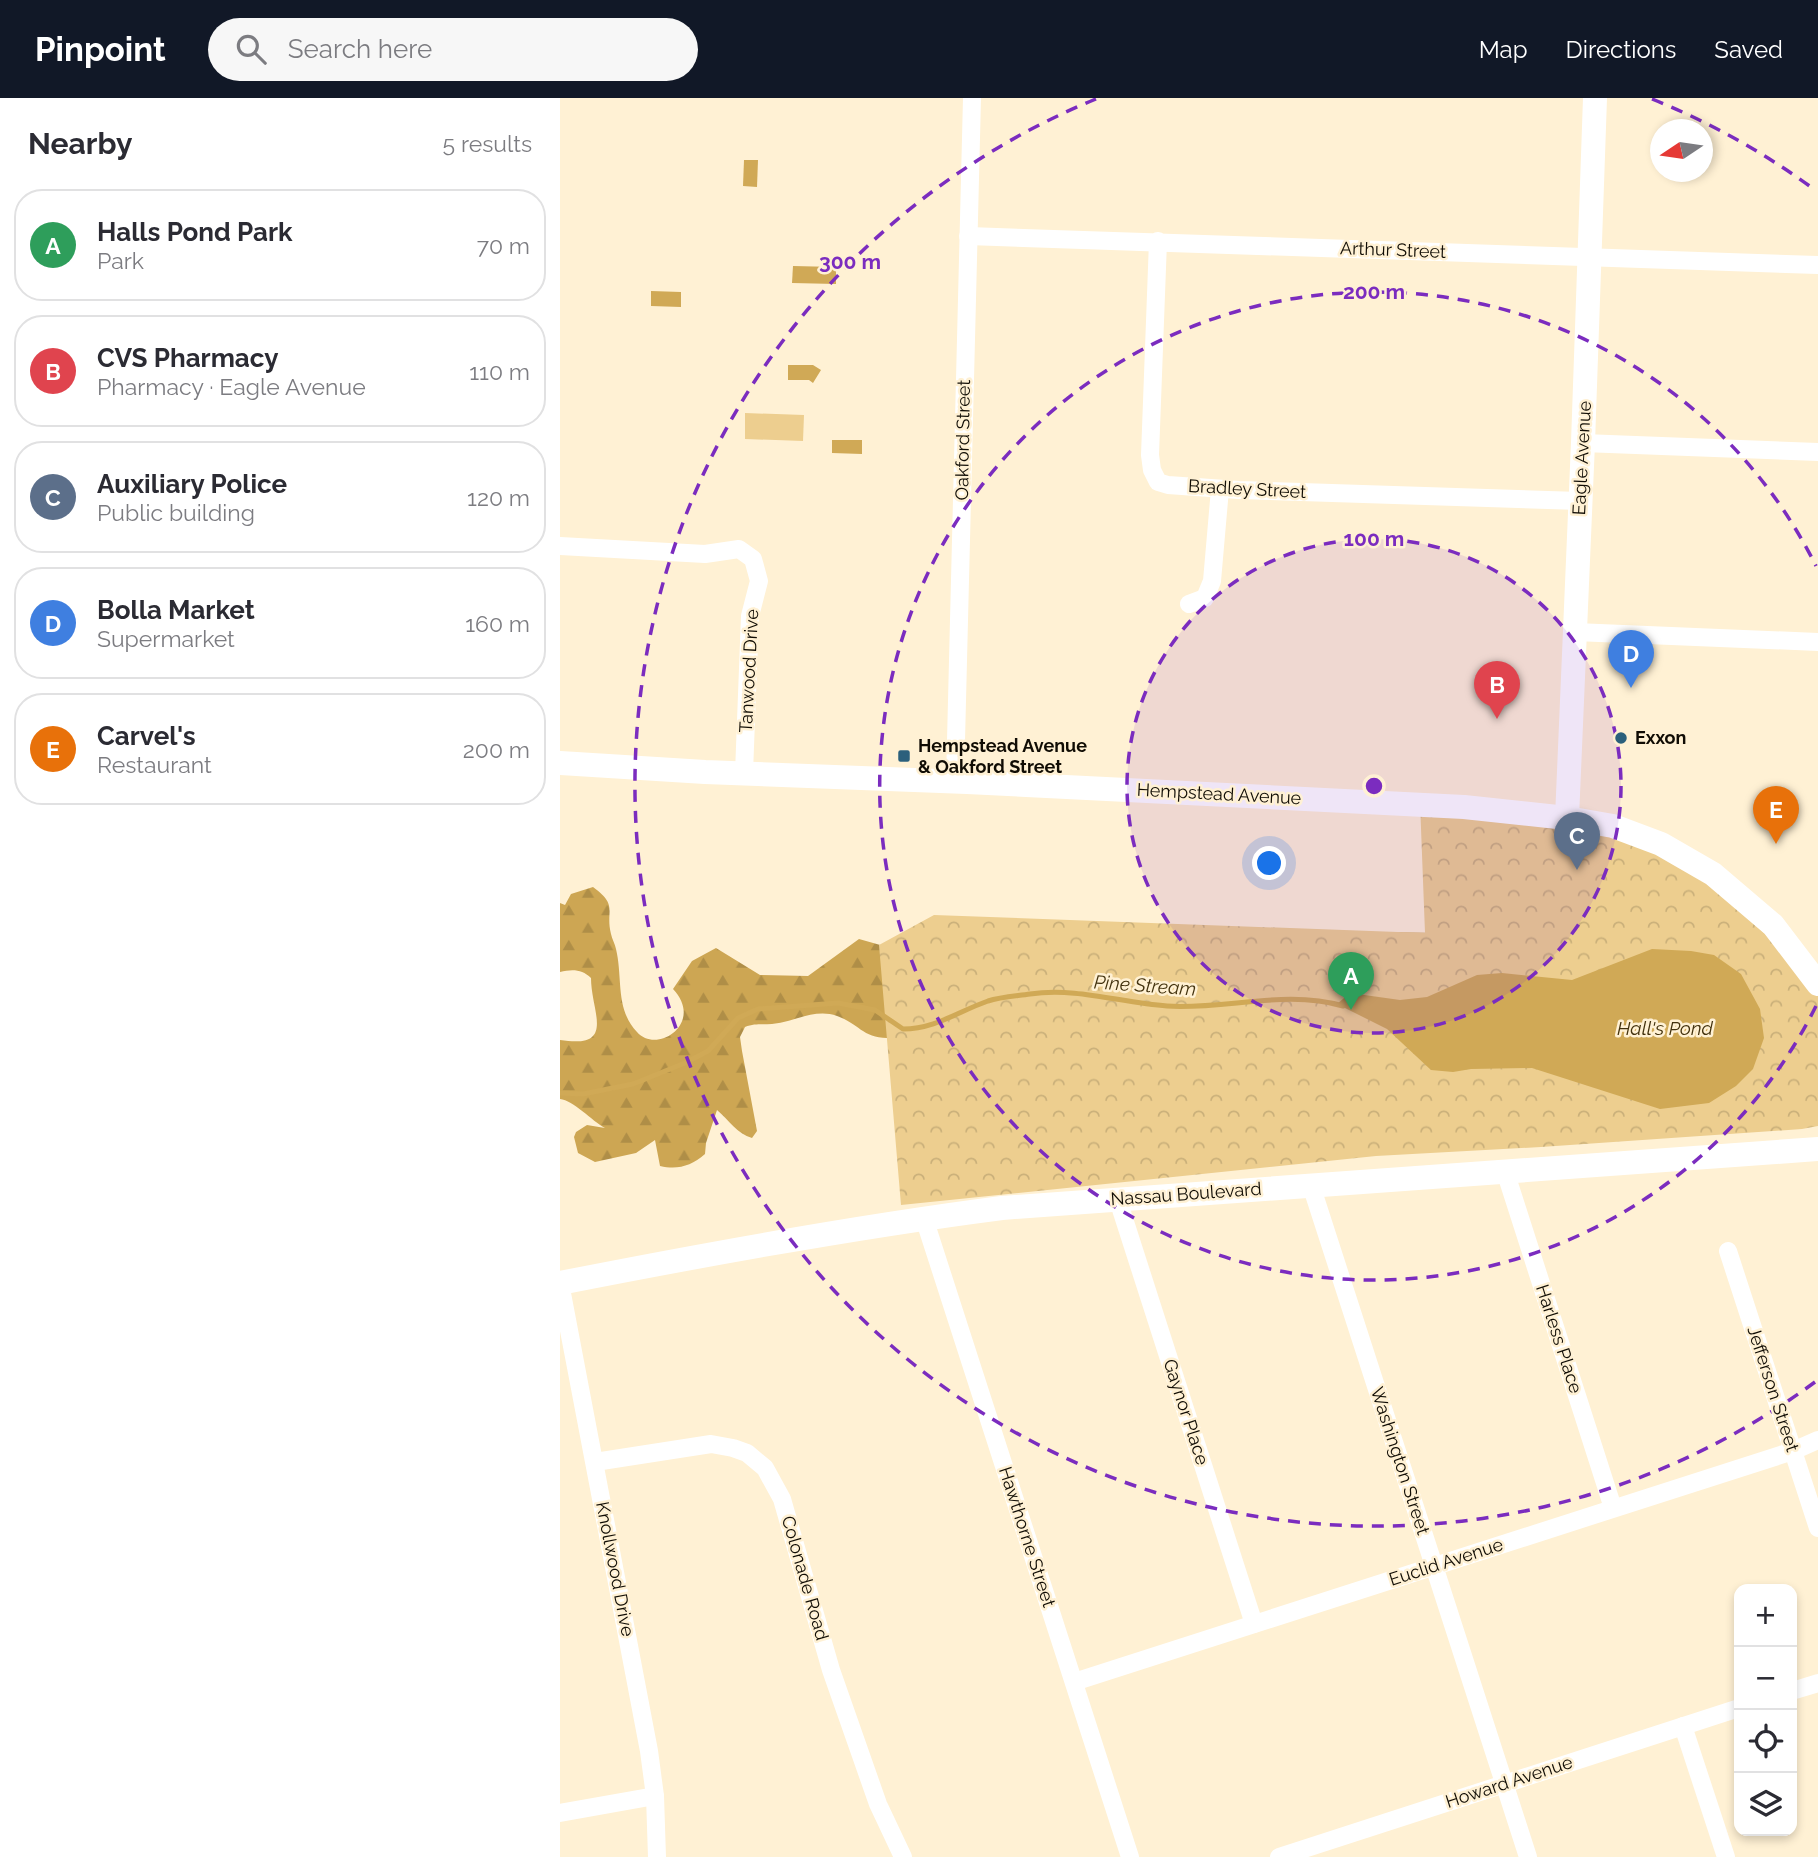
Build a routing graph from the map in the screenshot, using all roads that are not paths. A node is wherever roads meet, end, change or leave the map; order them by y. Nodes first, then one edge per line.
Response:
1 (972, 98) edge
2 (1595, 98) edge
3 (968, 236) junction
4 (1158, 242) junction
5 (1589, 256) junction
6 (1818, 265) edge
7 (1583, 443) junction
8 (1818, 452) edge
9 (1220, 489) junction
10 (1580, 501) junction
11 (560, 546) edge
12 (1189, 604) dead end
13 (1575, 632) junction
14 (1818, 642) edge
15 (560, 763) edge
16 (744, 773) junction
17 (955, 781) junction
18 (1567, 818) junction
19 (1818, 984) edge
20 (1818, 1149) edge
21 (1505, 1171) junction
22 (1311, 1185) junction
23 (1118, 1200) junction
24 (924, 1218) junction
25 (1728, 1251) dead end
26 (560, 1283) edge
27 (1818, 1440) edge
28 (1793, 1451) junction
29 (595, 1462) junction
30 (1613, 1508) junction
31 (1818, 1528) edge
32 (1434, 1566) junction
33 (1254, 1624) junction
34 (1074, 1682) junction
35 (1818, 1683) edge
36 (1797, 1689) edge
37 (1734, 1710) edge
38 (1683, 1726) junction
39 (1505, 1784) junction
40 (655, 1796) junction
41 (560, 1813) edge
42 (1328, 1849) edge
43 (657, 1857) edge
44 (903, 1857) edge
45 (1130, 1857) edge
46 (1279, 1857) edge
47 (1528, 1857) edge
48 (1726, 1857) edge

1 - 3 street, Oakford Street
2 - 5 main road, Eagle Avenue
3 - 4 street, Arthur Street
3 - 17 street, Oakford Street
4 - 5 street, Arthur Street
4 - 9 street, Bradley Street
5 - 6 street, Arthur Street
5 - 7 main road, Eagle Avenue
7 - 8 street
7 - 10 main road, Eagle Avenue
9 - 10 street, Bradley Street
9 - 12 street
10 - 13 main road, Eagle Avenue
11 - 16 street, Tanwood Drive
13 - 14 street
13 - 18 main road, Eagle Avenue
15 - 16 main road, Hempstead Avenue
16 - 17 main road, Hempstead Avenue
17 - 18 main road, Hempstead Avenue
18 - 19 main road, Hempstead Avenue
20 - 21 main road, Nassau Boulevard
21 - 22 main road, Nassau Boulevard
21 - 30 street, Harless Place
22 - 23 main road, Nassau Boulevard
22 - 32 street, Washington Street
23 - 24 main road, Nassau Boulevard
23 - 33 street, Gaynor Place
24 - 26 main road, Nassau Boulevard
24 - 34 street, Hawthorne Street
25 - 28 street, Jefferson Street
26 - 29 street, Knollwood Drive
27 - 28 street, Euclid Avenue
28 - 30 street, Euclid Avenue
28 - 31 street, Jefferson Street
29 - 40 street, Knollwood Drive
29 - 44 street, Colonade Road
30 - 32 street, Euclid Avenue
32 - 33 street, Euclid Avenue
32 - 39 street, Washington Street
33 - 34 street, Euclid Avenue
34 - 45 street, Hawthorne Street
35 - 36 street
37 - 38 street, Howard Avenue
38 - 39 street, Howard Avenue
38 - 48 street
39 - 42 street, Howard Avenue
39 - 47 street, Washington Street
40 - 41 street
40 - 43 street, Knollwood Drive
42 - 46 street, Howard Avenue

